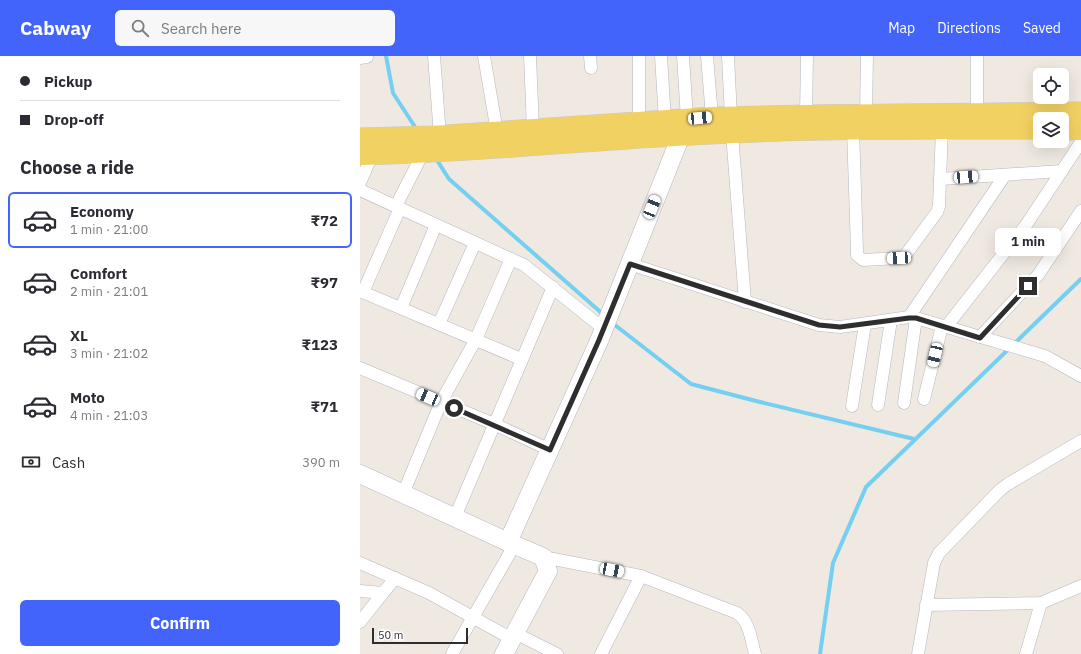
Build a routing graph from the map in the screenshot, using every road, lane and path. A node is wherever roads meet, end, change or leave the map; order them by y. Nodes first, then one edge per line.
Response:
1 (434, 56) edge
2 (484, 56) edge
3 (530, 56) edge
4 (590, 56) edge
5 (639, 56) edge
6 (661, 56) edge
7 (683, 56) edge
8 (707, 56) edge
9 (728, 56) edge
10 (807, 56) edge
11 (867, 56) edge
12 (977, 56) edge
13 (591, 68) dead end
14 (1081, 112) edge
15 (866, 114) junction
16 (977, 114) junction
17 (806, 115) junction
18 (665, 121) junction
19 (639, 122) junction
20 (725, 122) junction
21 (684, 128) junction
22 (853, 129) junction
23 (942, 129) junction
24 (1033, 129) edge
25 (533, 130) junction
26 (1069, 130) edge
27 (1081, 130) edge
28 (497, 132) junction
29 (360, 138) edge
30 (1081, 142) edge
31 (431, 144) junction
32 (366, 155) edge
33 (1062, 171) junction
34 (1005, 175) junction
35 (940, 179) junction
36 (360, 183) edge
37 (360, 190) edge
38 (398, 207) junction
39 (1081, 210) edge
40 (436, 225) junction
41 (475, 243) junction
42 (511, 259) junction
43 (630, 264) junction
44 (553, 287) junction
45 (362, 291) edge
46 (745, 302) junction
47 (401, 308) junction
48 (913, 318) junction
49 (891, 320) junction
50 (439, 324) junction
51 (866, 324) junction
52 (944, 326) junction
53 (604, 329) junction
54 (983, 338) junction
55 (476, 339) junction
56 (521, 359) junction
57 (360, 368) edge
58 (1081, 376) edge
59 (924, 399) dead end
60 (441, 402) junction
61 (904, 403) dead end
62 (878, 405) dead end
63 (852, 406) dead end
64 (494, 424) junction
65 (1081, 441) edge
66 (550, 450) junction
67 (360, 474) edge
68 (403, 494) junction
69 (455, 517) junction
70 (512, 543) junction
71 (543, 557) junction
72 (360, 563) edge
73 (641, 576) junction
74 (395, 578) junction
75 (1081, 586) edge
76 (360, 592) edge
77 (383, 593) junction
78 (1041, 603) junction
79 (926, 605) junction
80 (474, 618) junction
81 (360, 622) edge
82 (511, 642) edge
83 (452, 654) edge
84 (557, 654) edge
85 (601, 654) edge
86 (755, 654) edge
87 (918, 654) edge
88 (1026, 654) edge

1 - 31 street
2 - 28 street
3 - 25 street
4 - 13 street
5 - 19 street
6 - 18 street
7 - 21 street
8 - 20 street
9 - 20 street
10 - 17 street
11 - 15 street
12 - 16 street
14 - 16 main road
15 - 16 main road
15 - 17 main road
17 - 20 main road
18 - 19 main road
18 - 21 main road
19 - 25 main road
20 - 21 main road
20 - 22 main road
20 - 46 street
21 - 31 main road
21 - 43 street
22 - 23 main road
22 - 35 street
23 - 24 main road
23 - 35 street
25 - 28 main road
26 - 27 main road
28 - 31 main road
29 - 31 main road
30 - 33 street
31 - 32 main road
31 - 38 street
32 - 36 street
33 - 34 street
33 - 52 street
34 - 35 street
34 - 48 street
37 - 38 street
38 - 40 street
38 - 45 street
39 - 54 street
40 - 41 street
40 - 47 street
41 - 42 street
41 - 50 street
42 - 44 street
42 - 55 street
43 - 46 street
43 - 53 street
44 - 53 street
44 - 56 street
45 - 47 street
46 - 51 street
47 - 50 street
48 - 49 street
48 - 52 street
48 - 61 street
49 - 51 street
49 - 62 street
50 - 55 street
51 - 63 street
52 - 54 street
52 - 59 street
53 - 66 street
54 - 58 street
55 - 56 street
55 - 60 street
56 - 64 street
57 - 60 street
60 - 64 street
60 - 68 street
64 - 66 street
64 - 69 street
65 - 79 street
66 - 70 street
67 - 68 street
68 - 69 street
69 - 70 street
70 - 71 street
70 - 80 street
71 - 73 street
71 - 82 street
72 - 74 street
73 - 85 street
73 - 86 street
74 - 77 street
74 - 80 street
75 - 78 street
76 - 77 street
77 - 81 street
78 - 79 street
78 - 88 street
79 - 87 street
80 - 82 street
80 - 83 street
82 - 84 street

